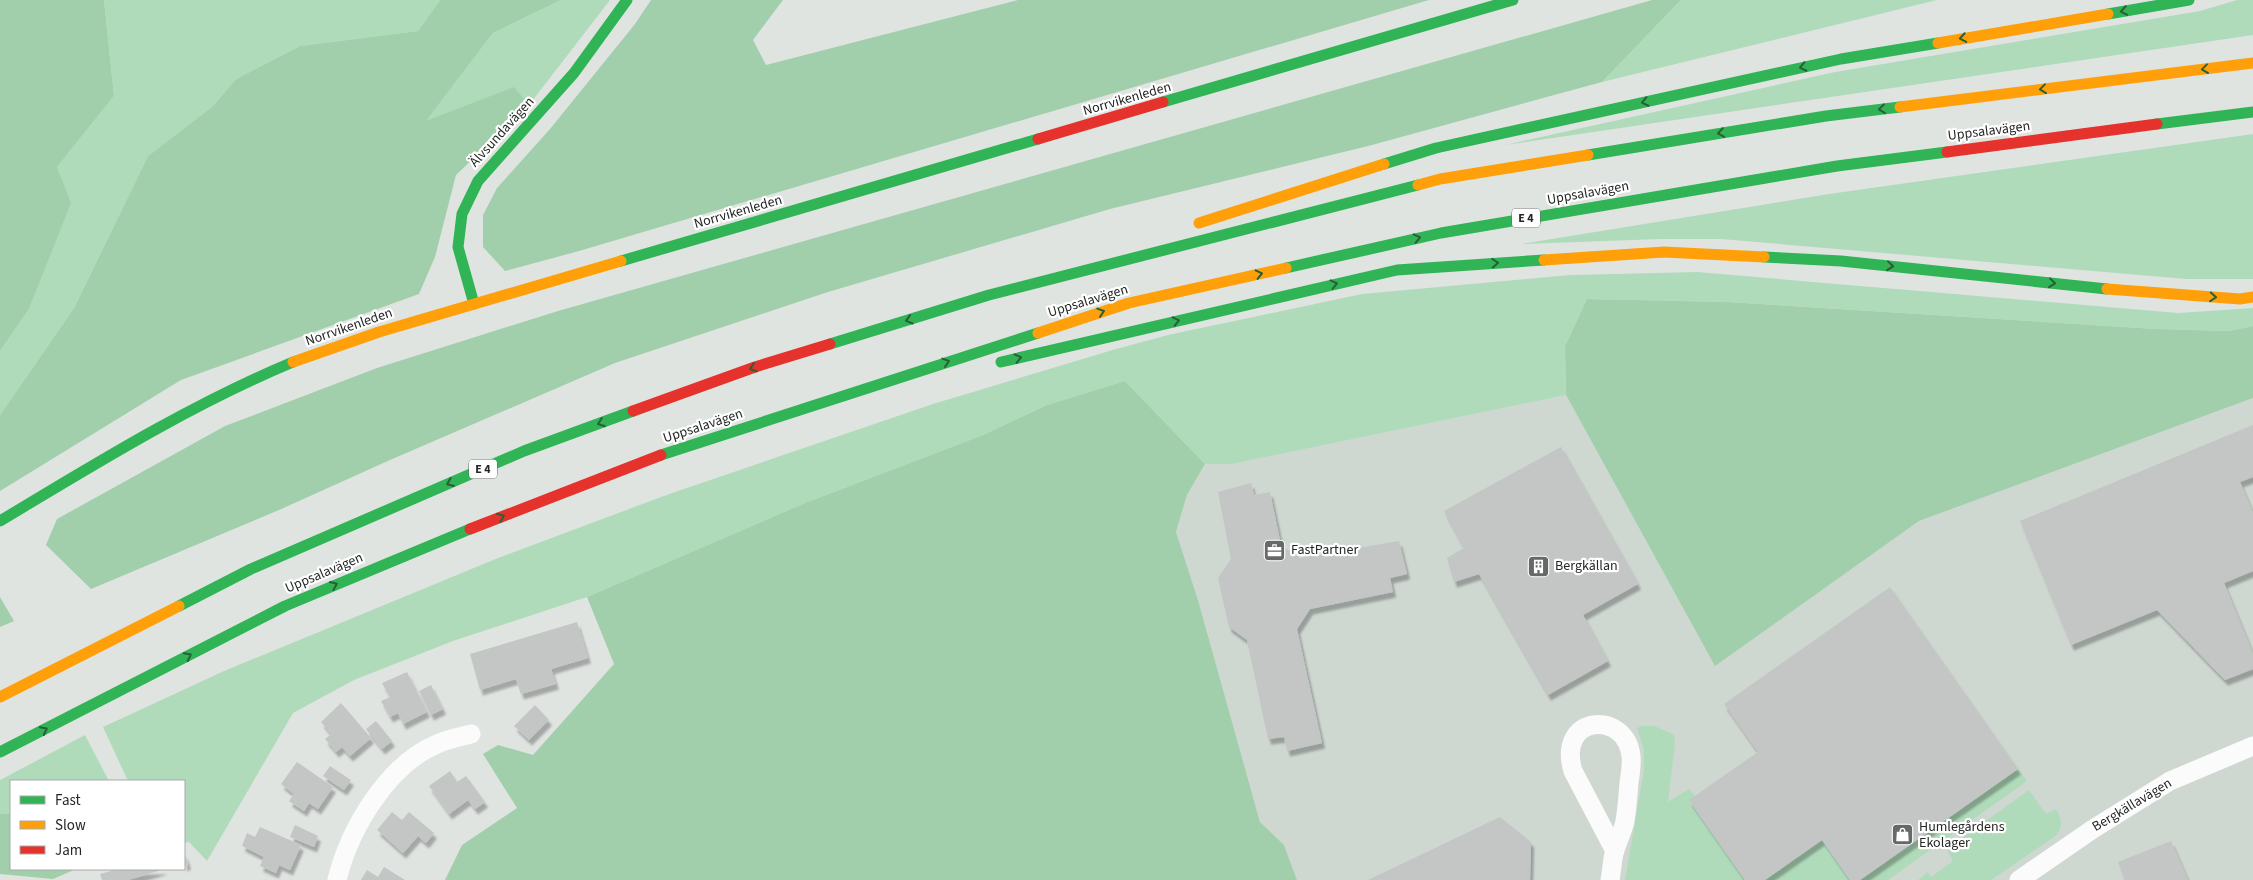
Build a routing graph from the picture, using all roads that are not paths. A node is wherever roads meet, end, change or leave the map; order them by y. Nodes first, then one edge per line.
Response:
1 (628, 0) edge
2 (1513, 0) edge
3 (2189, 0) edge
4 (2253, 63) edge
5 (2253, 112) edge
6 (1184, 228) dead end
7 (1118, 250) dead end
8 (989, 295) junction
9 (2253, 298) edge
10 (474, 304) junction
11 (991, 364) dead end
12 (952, 373) dead end
13 (817, 404) junction
14 (0, 520) edge
15 (0, 697) edge
16 (470, 734) dead end
17 (2253, 746) edge
18 (0, 752) edge
19 (1615, 851) junction
20 (337, 880) edge
21 (1610, 880) edge
22 (2019, 880) edge

1 - 10 main road, Älvsundavägen
2 - 10 main road, Norrvikenleden
3 -> 6 main road
4 -> 8 main road, Uppsalavägen / E 4
13 -> 5 main road, Uppsalavägen / E 4
7 - 8 main road
8 -> 15 main road, Uppsalavägen / E 4
11 -> 9 main road
10 - 14 main road, Norrvikenleden
12 - 13 main road
18 -> 13 main road, Uppsalavägen / E 4
16 - 20 street
17 - 22 street, Bergkällavägen
19 - 19 street
19 - 21 street

